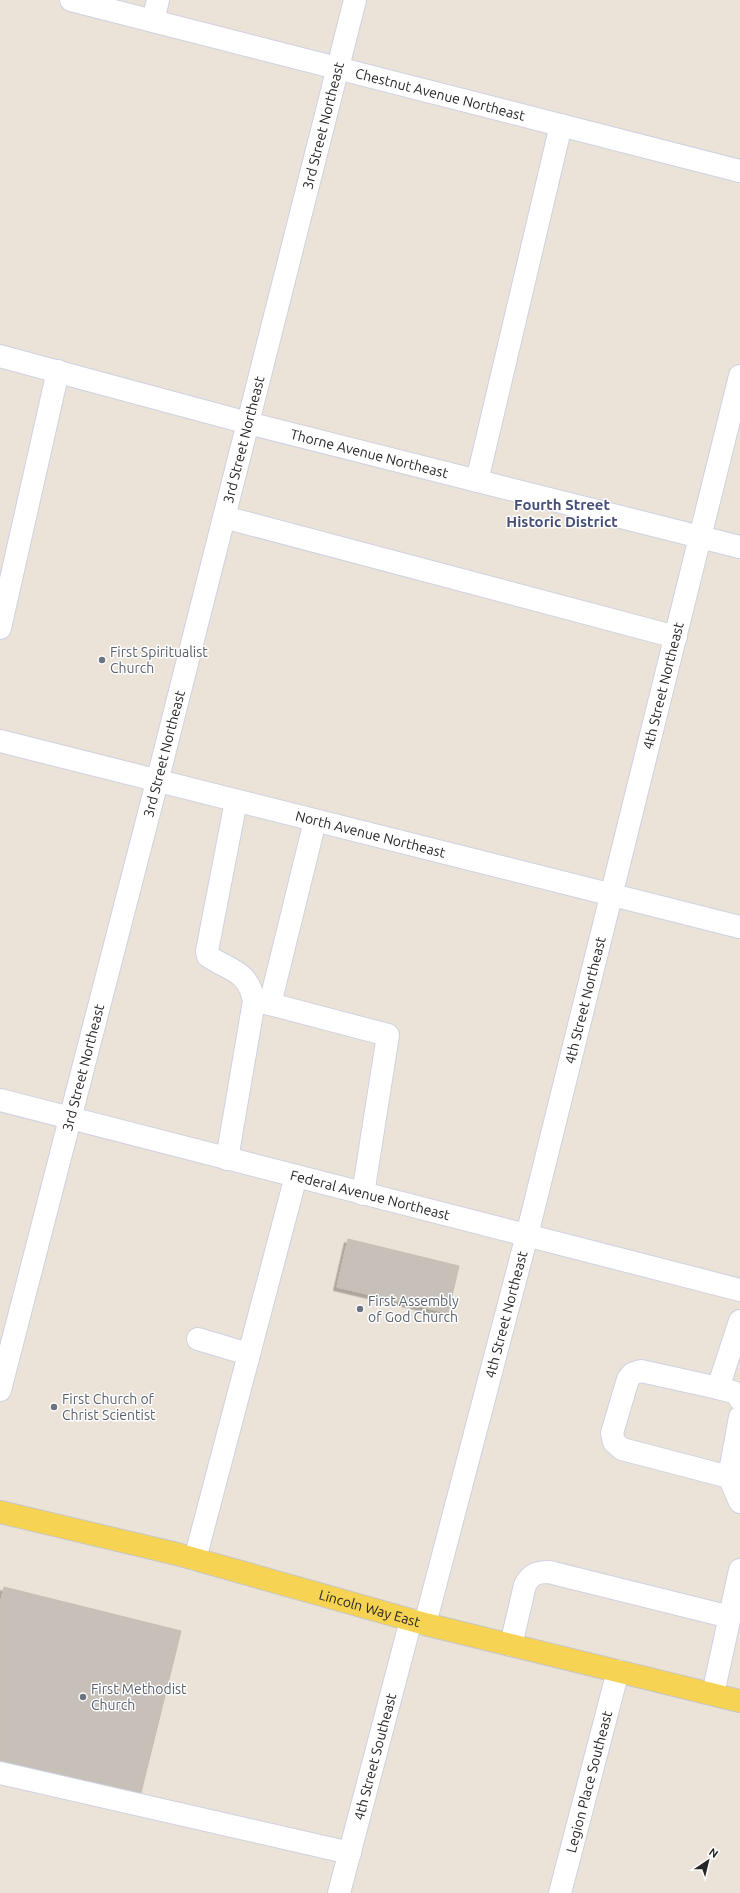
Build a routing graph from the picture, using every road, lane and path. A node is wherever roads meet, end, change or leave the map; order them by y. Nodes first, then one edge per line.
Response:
1 (71, 0) edge
2 (158, 0) edge
3 (355, 0) edge
4 (153, 21) junction
5 (337, 69) junction
6 (561, 125) junction
7 (740, 171) edge
8 (0, 356) edge
9 (58, 371) junction
10 (740, 376) edge
11 (248, 423) junction
12 (477, 481) junction
13 (224, 517) junction
14 (701, 537) junction
15 (740, 547) edge
16 (0, 628) edge
17 (676, 637) junction
18 (0, 741) edge
19 (157, 782) junction
20 (236, 801) junction
21 (315, 821) junction
22 (612, 895) junction
23 (740, 927) edge
24 (262, 1003) junction
25 (0, 1100) edge
26 (70, 1118) junction
27 (226, 1159) junction
28 (296, 1176) junction
29 (363, 1194) junction
30 (527, 1235) junction
31 (740, 1290) edge
32 (740, 1321) edge
33 (198, 1340) dead end
34 (248, 1354) junction
35 (718, 1388) junction
36 (0, 1390) edge
37 (740, 1399) edge
38 (740, 1417) edge
39 (729, 1477) junction
40 (740, 1502) edge
41 (0, 1512) edge
42 (195, 1559) junction
43 (740, 1570) edge
44 (730, 1617) junction
45 (418, 1622) junction
46 (511, 1645) junction
47 (618, 1671) junction
48 (713, 1694) junction
49 (740, 1701) edge
50 (0, 1773) edge
51 (350, 1853) junction
52 (340, 1893) edge
53 (560, 1893) edge

1 - 4 street, Chestnut Avenue Northeast
2 - 4 street
3 - 5 street, 3rd Street Northeast
4 - 5 street, Chestnut Avenue Northeast
5 - 6 street, Chestnut Avenue Northeast
5 - 11 street, 3rd Street Northeast
6 - 7 street, Chestnut Avenue Northeast
6 - 12 street
8 - 9 street, Thorne Avenue Northeast
9 - 11 street, Thorne Avenue Northeast
9 - 16 street
10 - 14 street, 4th Street Northeast
11 - 12 street, Thorne Avenue Northeast
11 - 13 street, 3rd Street Northeast
12 - 14 street, Thorne Avenue Northeast
13 - 17 street
13 - 19 street, 3rd Street Northeast
14 - 15 street, Thorne Avenue Northeast
14 - 17 street, 4th Street Northeast
17 - 22 street, 4th Street Northeast
18 - 19 street, North Avenue Northeast
19 - 20 street, North Avenue Northeast
19 - 26 street, 3rd Street Northeast
20 - 21 street, North Avenue Northeast
20 - 24 street
21 - 22 street, North Avenue Northeast
21 - 24 street
22 - 23 street, North Avenue Northeast
22 - 30 street, 4th Street Northeast
24 - 27 street
24 - 29 street
25 - 26 street, Federal Avenue Northeast
26 - 27 street, Federal Avenue Northeast
26 - 36 street, 3rd Street Northeast
27 - 28 street, Federal Avenue Northeast
28 - 29 street, Federal Avenue Northeast
28 - 34 street
29 - 30 street, Federal Avenue Northeast
30 - 31 street, Federal Avenue Northeast
30 - 45 street, 4th Street Northeast
32 - 35 street
33 - 34 street
34 - 42 street
35 - 37 street
35 - 39 street
38 - 39 street
39 - 40 street
41 - 42 main road, Lincoln Way East
42 - 45 main road, Lincoln Way East
43 - 44 street
44 - 46 street
44 - 48 street
45 - 46 main road, Lincoln Way East
45 - 51 street, 4th Street Southeast
46 - 47 main road, Lincoln Way East
47 - 48 main road, Lincoln Way East
47 - 53 street, Legion Place Southeast
48 - 49 main road, Lincoln Way East
50 - 51 street
51 - 52 street, 4th Street Southeast

